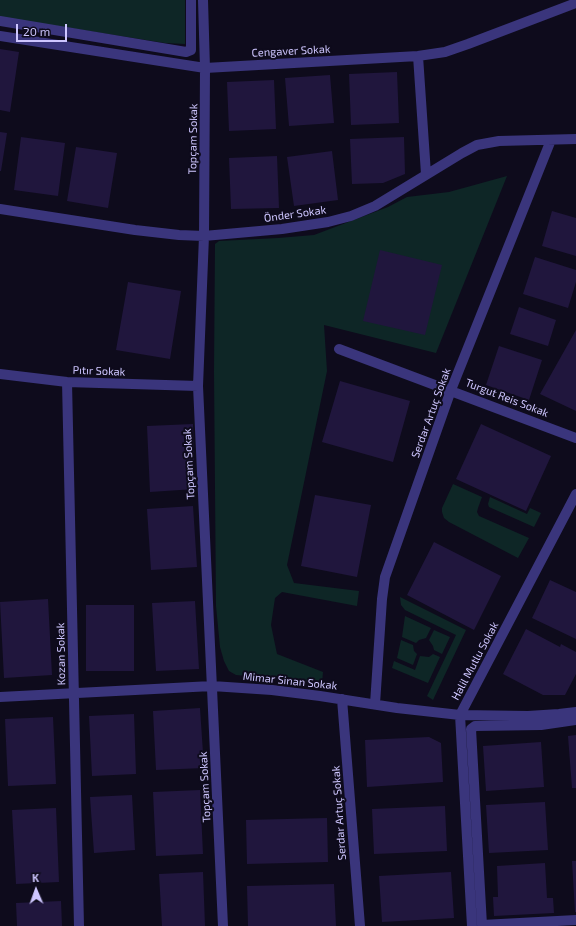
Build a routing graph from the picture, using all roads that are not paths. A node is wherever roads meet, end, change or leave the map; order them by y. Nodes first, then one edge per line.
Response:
1 (191, 0) edge
2 (203, 0) edge
3 (576, 3) edge
4 (0, 21) edge
5 (0, 36) edge
6 (418, 56) junction
7 (205, 68) junction
8 (576, 139) edge
9 (551, 140) junction
10 (426, 174) junction
11 (0, 209) edge
12 (204, 236) junction
13 (339, 349) dead end
14 (0, 374) edge
15 (67, 382) junction
16 (198, 386) junction
17 (451, 390) junction
18 (576, 438) edge
19 (576, 494) edge
20 (212, 686) junction
21 (74, 693) junction
22 (0, 697) edge
23 (342, 699) junction
24 (375, 704) junction
25 (576, 712) edge
26 (460, 715) junction
27 (576, 720) edge
28 (576, 920) edge
29 (79, 926) edge
30 (223, 926) edge
31 (360, 926) edge
32 (472, 926) edge

1 - 4 street
2 - 7 street, Topçam Sokak
3 - 6 street, Cengaver Sokak
5 - 7 street, Cengaver Sokak
6 - 7 street, Cengaver Sokak
6 - 10 street
7 - 12 street, Topçam Sokak
8 - 9 street, Önder Sokak
9 - 10 street, Önder Sokak
9 - 17 street, Serdar Artuç Sokak
10 - 12 street, Önder Sokak
11 - 12 street, Önder Sokak
12 - 16 street, Topçam Sokak
13 - 17 street, Turgut Reis Sokak
14 - 15 street, Pıtır Sokak
15 - 16 street, Pıtır Sokak
15 - 21 street, Kozan Sokak
16 - 20 street, Topçam Sokak
17 - 18 street, Turgut Reis Sokak
17 - 24 street, Serdar Artuç Sokak
19 - 26 street, Halil Mutlu Sokak
20 - 21 street, Mimar Sinan Sokak
20 - 23 street, Mimar Sinan Sokak
20 - 30 street, Topçam Sokak
21 - 22 street, Mimar Sinan Sokak
21 - 29 street, Kozan Sokak
23 - 24 street, Mimar Sinan Sokak
23 - 31 street, Serdar Artuç Sokak
24 - 26 street, Mimar Sinan Sokak
25 - 26 street, Mimar Sinan Sokak
26 - 32 street, Halil Mutlu Sokak
27 - 28 street

